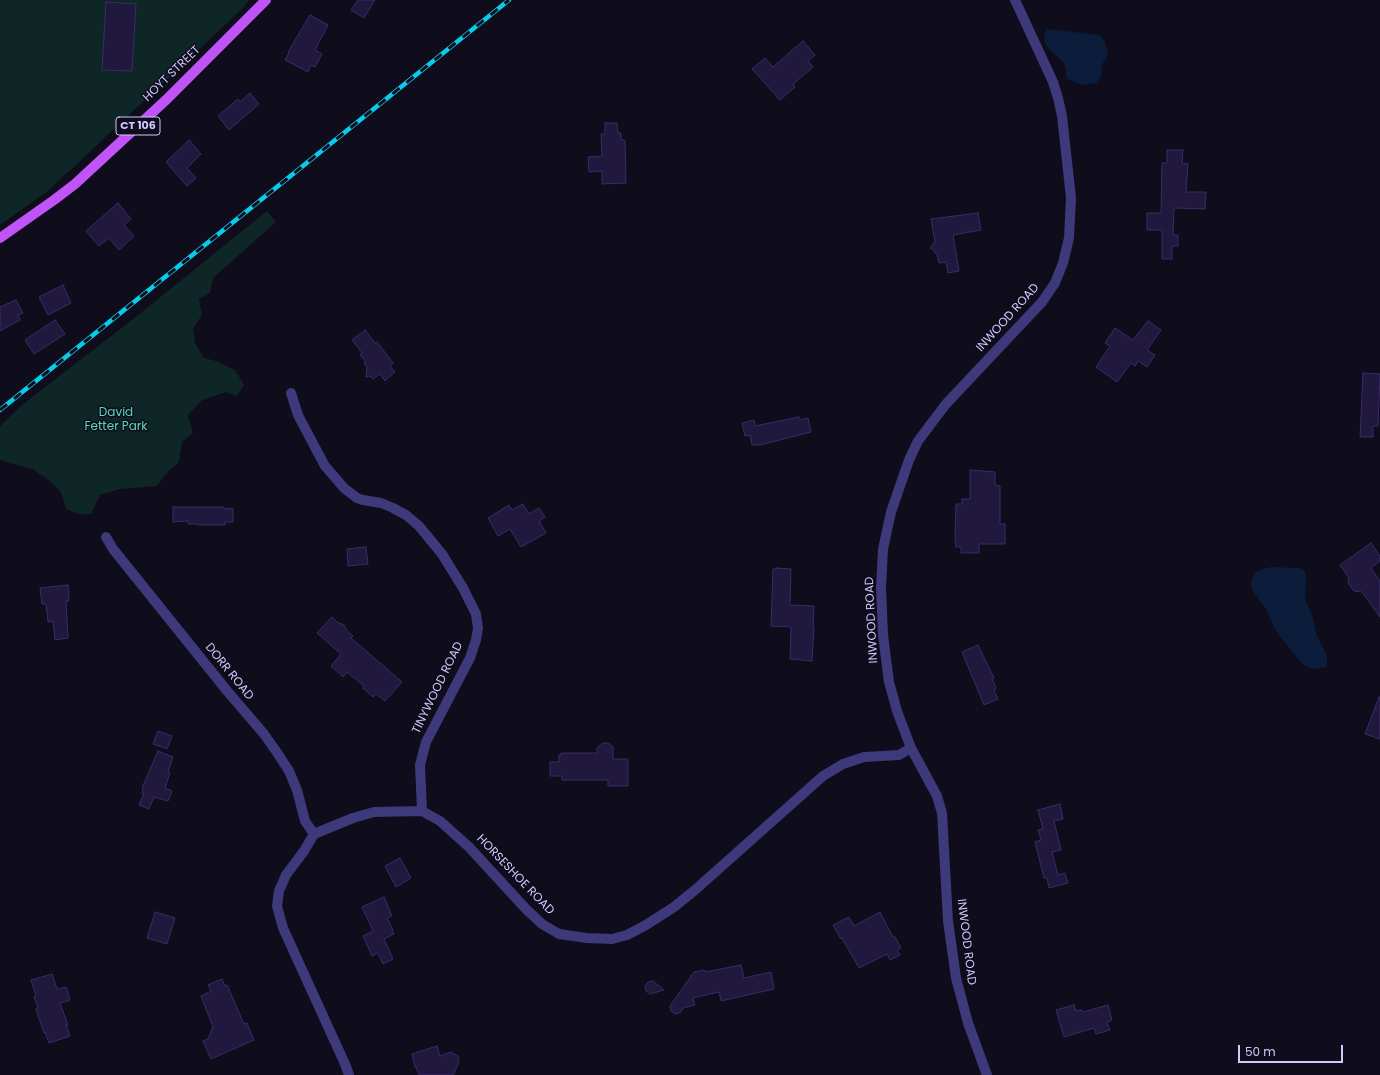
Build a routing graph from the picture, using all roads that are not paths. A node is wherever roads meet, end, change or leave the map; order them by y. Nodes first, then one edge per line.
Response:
1 (266, 0) edge
2 (1015, 0) edge
3 (0, 238) edge
4 (291, 393) dead end
5 (106, 537) dead end
6 (911, 748) junction
7 (422, 811) junction
8 (314, 834) junction
9 (349, 1075) edge
10 (987, 1075) edge

1 - 3 main road, HOYT STREET / CT 106
2 - 6 street, INWOOD ROAD
4 - 7 street, TINYWOOD ROAD
5 - 8 street, DORR ROAD
6 - 7 street, HORSESHOE ROAD
6 - 10 street, INWOOD ROAD
7 - 8 street
8 - 9 street

